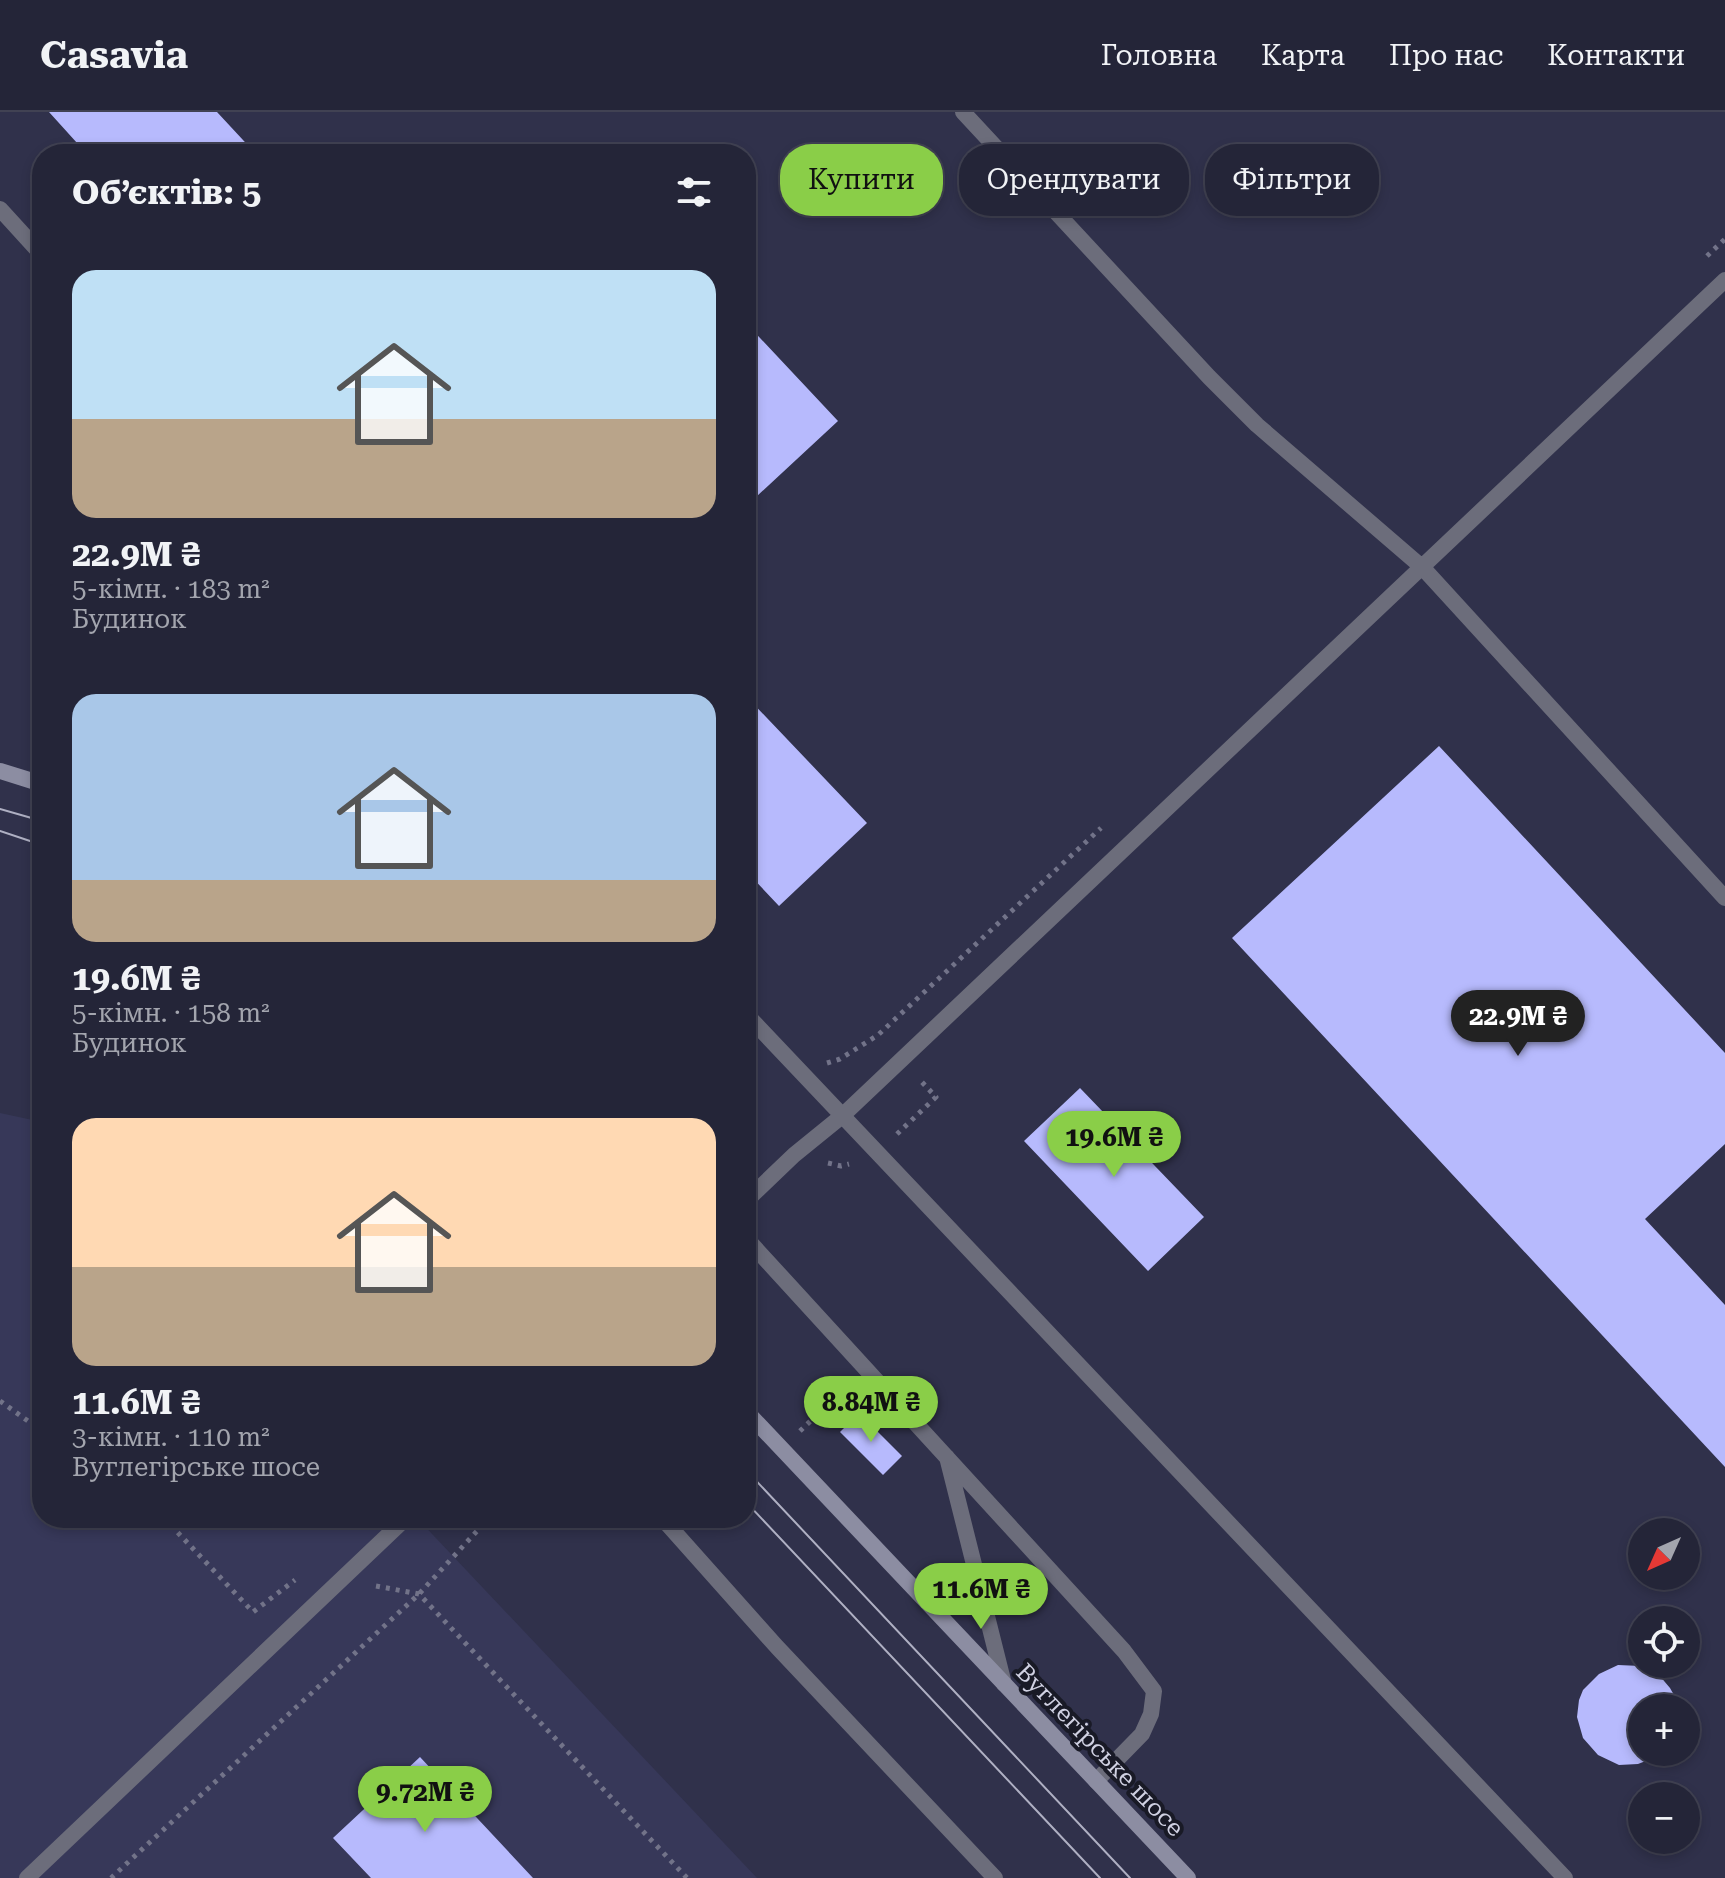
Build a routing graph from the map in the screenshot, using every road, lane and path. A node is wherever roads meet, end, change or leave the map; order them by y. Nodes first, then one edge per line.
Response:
1 (963, 112) edge
2 (0, 209) edge
3 (32, 244) edge
4 (1725, 280) edge
5 (1423, 568) junction
6 (0, 771) edge
7 (32, 781) edge
8 (1725, 898) edge
9 (756, 1025) edge
10 (842, 1116) junction
11 (756, 1191) edge
12 (756, 1249) edge
13 (865, 1367) junction
14 (0, 1401) edge
15 (756, 1422) edge
16 (32, 1424) edge
17 (782, 1449) junction
18 (946, 1456) junction
19 (173, 1528) edge
20 (396, 1528) edge
21 (480, 1528) edge
22 (671, 1528) edge
23 (343, 1578) junction
24 (419, 1594) junction
25 (1004, 1684) junction
26 (1096, 1781) junction
27 (27, 1878) edge
28 (111, 1878) edge
29 (687, 1878) edge
30 (995, 1878) edge
31 (1188, 1878) edge
32 (1565, 1878) edge

1 - 5 lane
2 - 3 lane
4 - 5 lane
5 - 8 lane
5 - 10 lane
6 - 7 street
9 - 10 lane
10 - 11 lane
10 - 32 lane
12 - 13 lane
13 - 17 path
13 - 18 lane
14 - 16 path
15 - 17 street, Вуглегірське шосе
17 - 25 street, Вуглегірське шосе
18 - 25 lane
18 - 26 lane
19 - 23 path
20 - 23 lane
21 - 24 path
22 - 30 lane
23 - 24 path
23 - 27 lane
24 - 28 path
24 - 29 path
25 - 26 street, Вуглегірське шосе
26 - 31 street, Вуглегірське шосе

